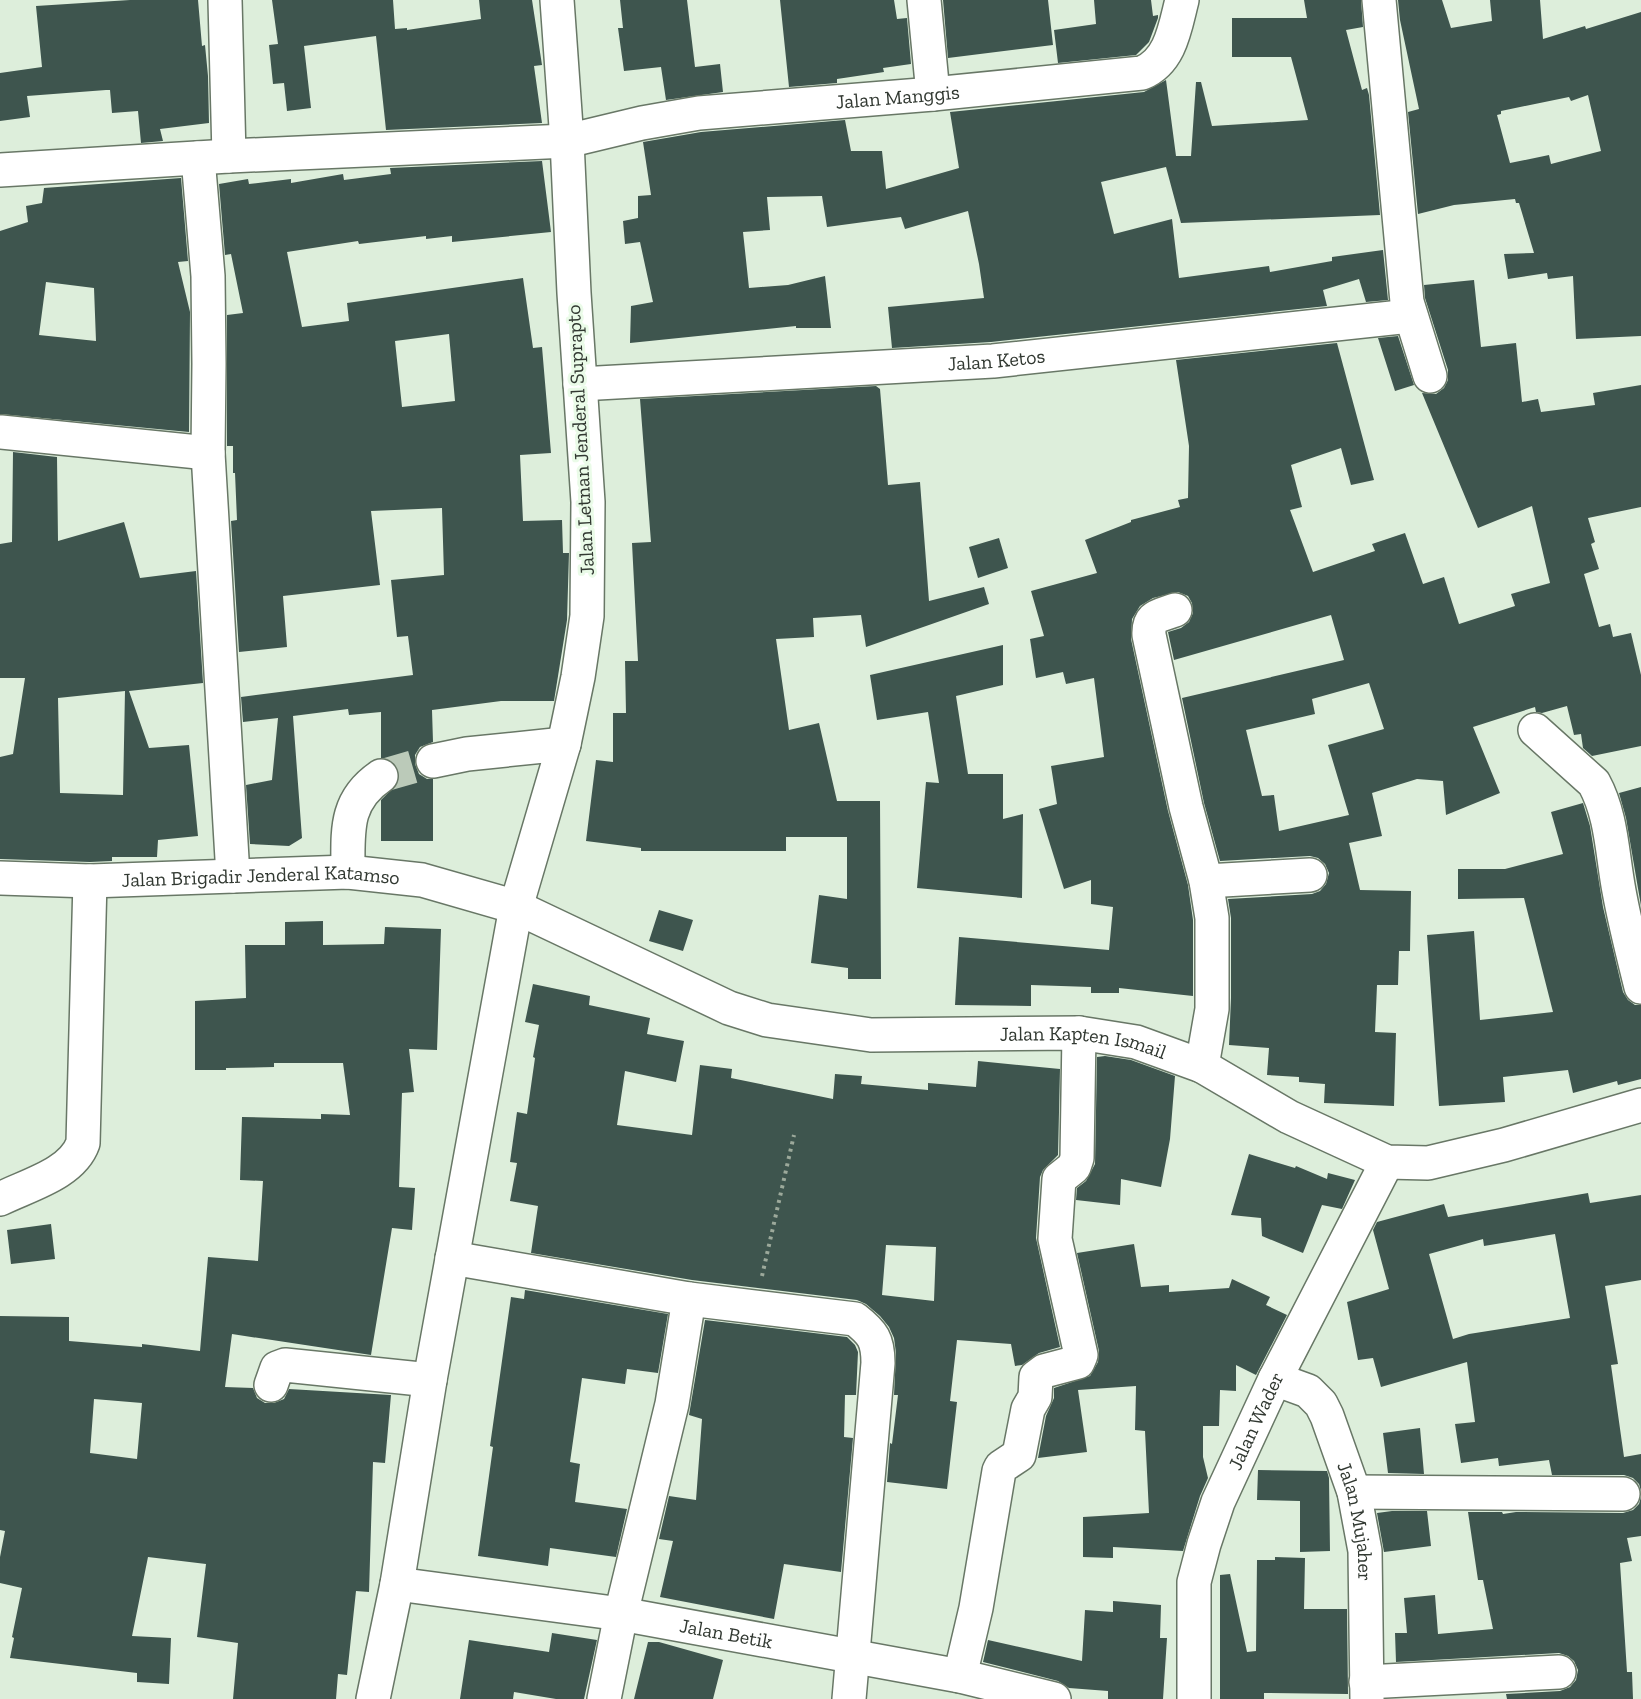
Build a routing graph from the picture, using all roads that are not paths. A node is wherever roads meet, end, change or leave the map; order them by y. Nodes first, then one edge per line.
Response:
1 (225, 0) edge
2 (557, 0) edge
3 (924, 0) edge
4 (1182, 0) edge
5 (1379, 0) edge
6 (933, 94) junction
7 (567, 141) junction
8 (214, 157) junction
9 (0, 170) edge
10 (1410, 316) junction
11 (1430, 376) dead end
12 (580, 384) junction
13 (1, 432) edge
14 (208, 453) junction
15 (1175, 610) dead end
16 (1535, 730) dead end
17 (564, 744) junction
18 (433, 760) tunnel mouth
19 (381, 776) tunnel mouth
20 (348, 873) junction
21 (1310, 875) dead end
22 (233, 876) junction
23 (0, 878) edge
24 (90, 881) junction
25 (1206, 881) junction
26 (516, 907) junction
27 (1641, 987) edge
28 (1079, 1034) junction
29 (1202, 1066) junction
30 (1641, 1105) edge
31 (1387, 1162) junction
32 (0, 1199) edge
33 (452, 1258) junction
34 (689, 1299) junction
35 (1275, 1379) junction
36 (430, 1380) junction
37 (272, 1385) dead end
38 (1354, 1492) junction
39 (1623, 1494) dead end
40 (396, 1584) junction
41 (621, 1614) junction
42 (853, 1657) junction
43 (1559, 1672) dead end
44 (960, 1676) junction
45 (1367, 1690) edge
46 (373, 1699) edge
47 (604, 1699) edge
48 (849, 1699) edge
49 (1054, 1699) edge
50 (1194, 1699) edge

1 - 8 street
2 - 7 street, Jalan Letnan Jenderal Suprapto
3 - 6 street
4 - 6 street, Jalan Manggis
5 - 10 street
6 - 7 street, Jalan Manggis
7 - 8 street, Jalan Manggis
7 - 12 street, Jalan Letnan Jenderal Suprapto
8 - 9 street, Jalan Manggis
8 - 14 street
10 - 11 street
10 - 12 street, Jalan Ketos
12 - 17 street, Jalan Letnan Jenderal Suprapto
13 - 14 street
14 - 22 street
15 - 25 street
16 - 27 street
17 - 18 street
17 - 26 street, Jalan Letnan Jenderal Suprapto
19 - 20 street
20 - 22 street, Jalan Brigadir Jenderal Katamso
20 - 26 street, Jalan Brigadir Jenderal Katamso
21 - 25 street
22 - 24 street, Jalan Brigadir Jenderal Katamso
23 - 24 street, Jalan Brigadir Jenderal Katamso
24 - 32 street
25 - 29 street
26 - 28 street, Jalan Kapten Ismail
26 - 33 street, Jalan Letnan Jenderal Suprapto
28 - 29 street, Jalan Kapten Ismail
28 - 44 street
29 - 31 street, Jalan Kapten Ismail
30 - 31 street, Jalan Kapten Ismail
31 - 35 street, Jalan Wader
33 - 34 street
33 - 36 street, Jalan Letnan Jenderal Suprapto
34 - 41 street
34 - 42 street
35 - 38 street, Jalan Mujaher
35 - 50 street, Jalan Wader
36 - 37 street
36 - 40 street, Jalan Letnan Jenderal Suprapto
38 - 39 street
38 - 45 street, Jalan Mujaher
40 - 41 street, Jalan Betik
40 - 46 street, Jalan Letnan Jenderal Suprapto
41 - 42 street, Jalan Betik
41 - 47 street
42 - 44 street, Jalan Betik
42 - 48 street
43 - 45 street
44 - 49 street, Jalan Betik

